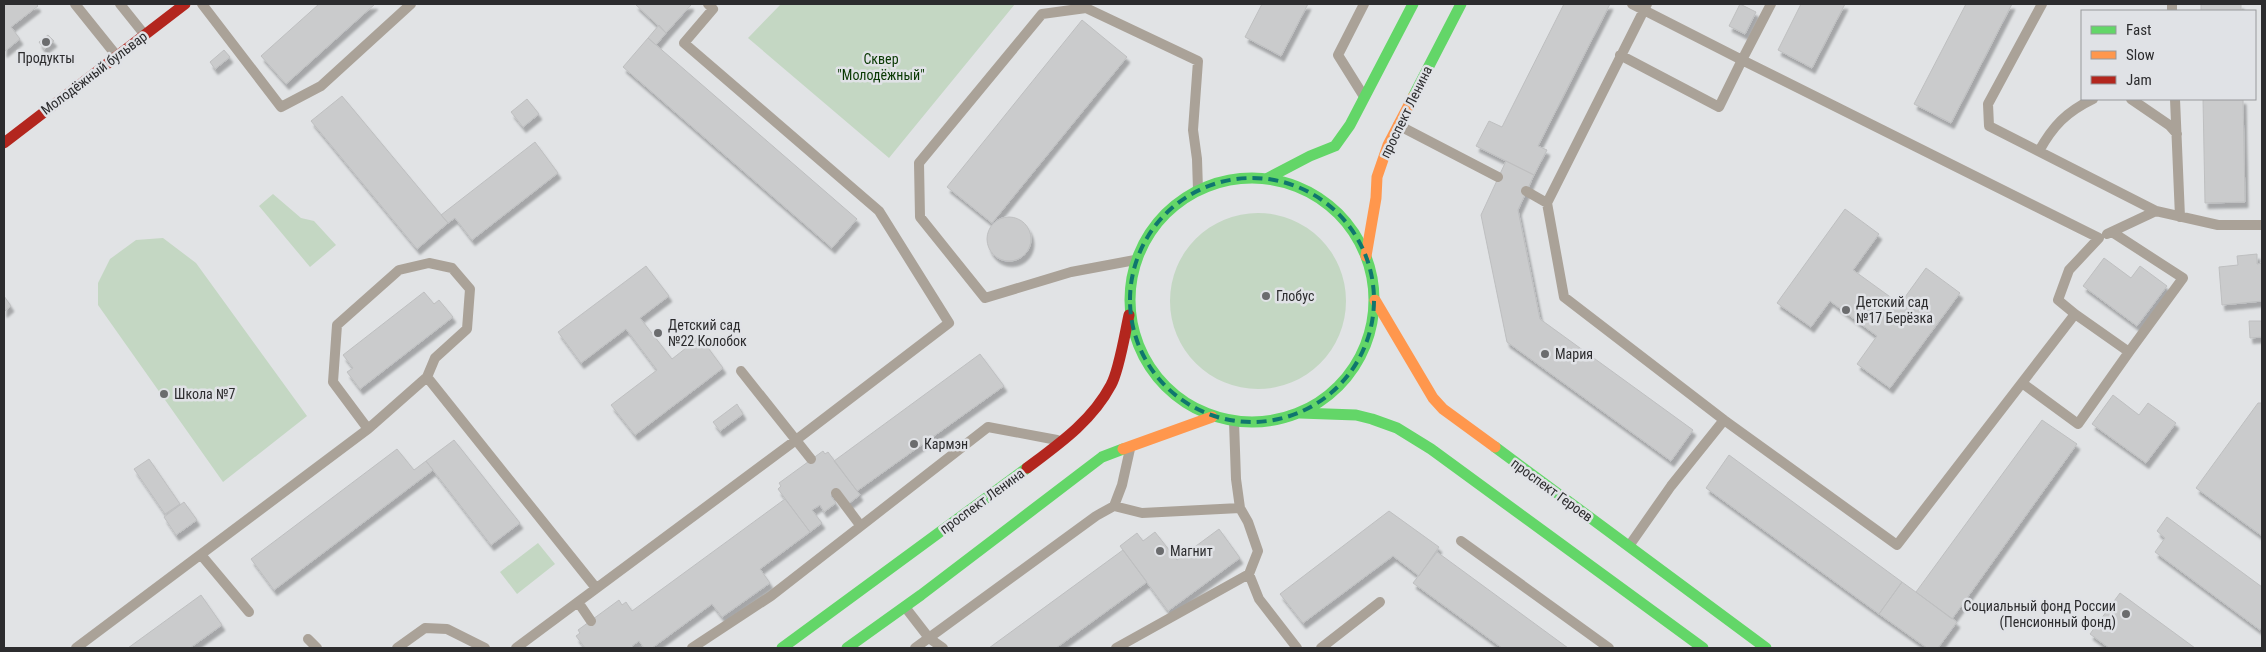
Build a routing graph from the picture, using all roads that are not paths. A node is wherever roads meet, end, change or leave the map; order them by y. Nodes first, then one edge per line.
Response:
1 (74, 4) edge
2 (120, 4) edge
3 (185, 4) edge
4 (202, 4) edge
5 (411, 4) edge
6 (1364, 4) edge
7 (1413, 4) edge
8 (1461, 4) edge
9 (1632, 4) edge
10 (1771, 4) edge
11 (2042, 4) edge
12 (713, 5) edge
13 (1646, 7) edge
14 (145, 35) junction
15 (1620, 55) junction
16 (117, 56) junction
17 (1742, 60) junction
18 (1364, 96) junction
19 (2091, 100) edge
20 (2132, 100) edge
21 (2175, 100) edge
22 (1398, 125) junction
23 (2177, 134) junction
24 (4, 143) edge
25 (2039, 151) junction
26 (1498, 177) dead end
27 (1268, 178) junction
28 (1198, 190) junction
29 (1526, 191) dead end
30 (1547, 203) junction
31 (2156, 211) junction
32 (2180, 217) junction
33 (2262, 225) edge
34 (2112, 232) junction
35 (2099, 238) junction
36 (1366, 256) junction
37 (1135, 260) junction
38 (1375, 300) junction
39 (2074, 314) junction
40 (1130, 315) junction
41 (2129, 352) junction
42 (741, 371) dead end
43 (427, 377) junction
44 (2022, 383) junction
45 (1300, 414) junction
46 (1212, 417) junction
47 (1724, 420) junction
48 (1234, 422) junction
49 (368, 429) junction
50 (796, 440) junction
51 (1063, 441) junction
52 (1131, 446) junction
53 (811, 459) dead end
54 (836, 493) dead end
55 (1114, 506) junction
56 (1240, 508) junction
57 (860, 525) junction
58 (1460, 541) dead end
59 (1629, 547) junction
60 (202, 556) junction
61 (1249, 574) junction
62 (596, 588) junction
63 (578, 602) junction
64 (1380, 602) dead end
65 (905, 606) junction
66 (249, 612) dead end
67 (591, 621) dead end
68 (929, 638) junction
69 (308, 639) dead end
70 (76, 648) edge
71 (317, 648) edge
72 (397, 648) edge
73 (485, 648) edge
74 (516, 648) edge
75 (692, 648) edge
76 (782, 648) edge
77 (847, 648) edge
78 (915, 648) edge
79 (943, 648) edge
80 (1116, 648) edge
81 (1297, 648) edge
82 (1321, 648) edge
83 (1610, 648) edge
84 (1703, 648) edge
85 (1766, 648) edge

1 - 16 lane
2 - 14 lane
3 - 14 main road, Молодёжный бульвар
4 - 5 lane
6 - 18 lane
7 - 18 main road
8 - 22 main road, проспект Ленина
9 - 13 lane
10 - 17 lane
11 - 25 lane
12 - 50 lane
13 - 15 lane
13 - 17 lane
14 - 16 main road, Молодёжный бульвар
15 - 17 lane
15 - 30 lane
16 - 24 main road, Молодёжный бульвар
17 - 35 lane
18 - 27 main road
19 - 25 lane
20 - 23 lane
21 - 23 lane
22 - 26 lane
22 - 36 main road, проспект Ленина
23 - 32 lane
25 - 31 lane
27 - 28 main road
27 - 36 main road
28 - 37 main road
28 - 37 lane
29 - 30 lane
30 - 47 lane
31 - 32 lane
31 - 34 lane
32 - 33 lane
34 - 35 lane
34 - 41 lane
35 - 39 lane
36 - 38 main road
37 - 40 main road
38 - 45 main road
38 - 59 main road, проспект Героев
39 - 41 lane
39 - 44 lane
40 - 46 main road
40 - 51 main road, проспект Ленина
41 - 44 lane
42 - 50 lane
43 - 49 lane
43 - 49 lane
43 - 62 lane
44 - 47 lane
45 - 48 main road
45 - 84 main road
46 - 48 main road
46 - 52 main road
47 - 59 lane
48 - 56 lane
49 - 60 lane
50 - 53 lane
50 - 62 lane
51 - 57 lane
51 - 76 main road, проспект Ленина
52 - 55 lane
52 - 65 main road
54 - 57 lane
55 - 56 lane
55 - 68 lane
56 - 61 lane
57 - 75 lane
58 - 83 lane
59 - 85 main road, проспект Героев
60 - 66 lane
60 - 70 lane
61 - 80 lane
61 - 81 lane
62 - 63 lane
63 - 67 lane
63 - 74 lane
64 - 82 lane
65 - 68 lane
65 - 77 main road
68 - 78 lane
68 - 79 lane
69 - 71 lane
72 - 73 lane

